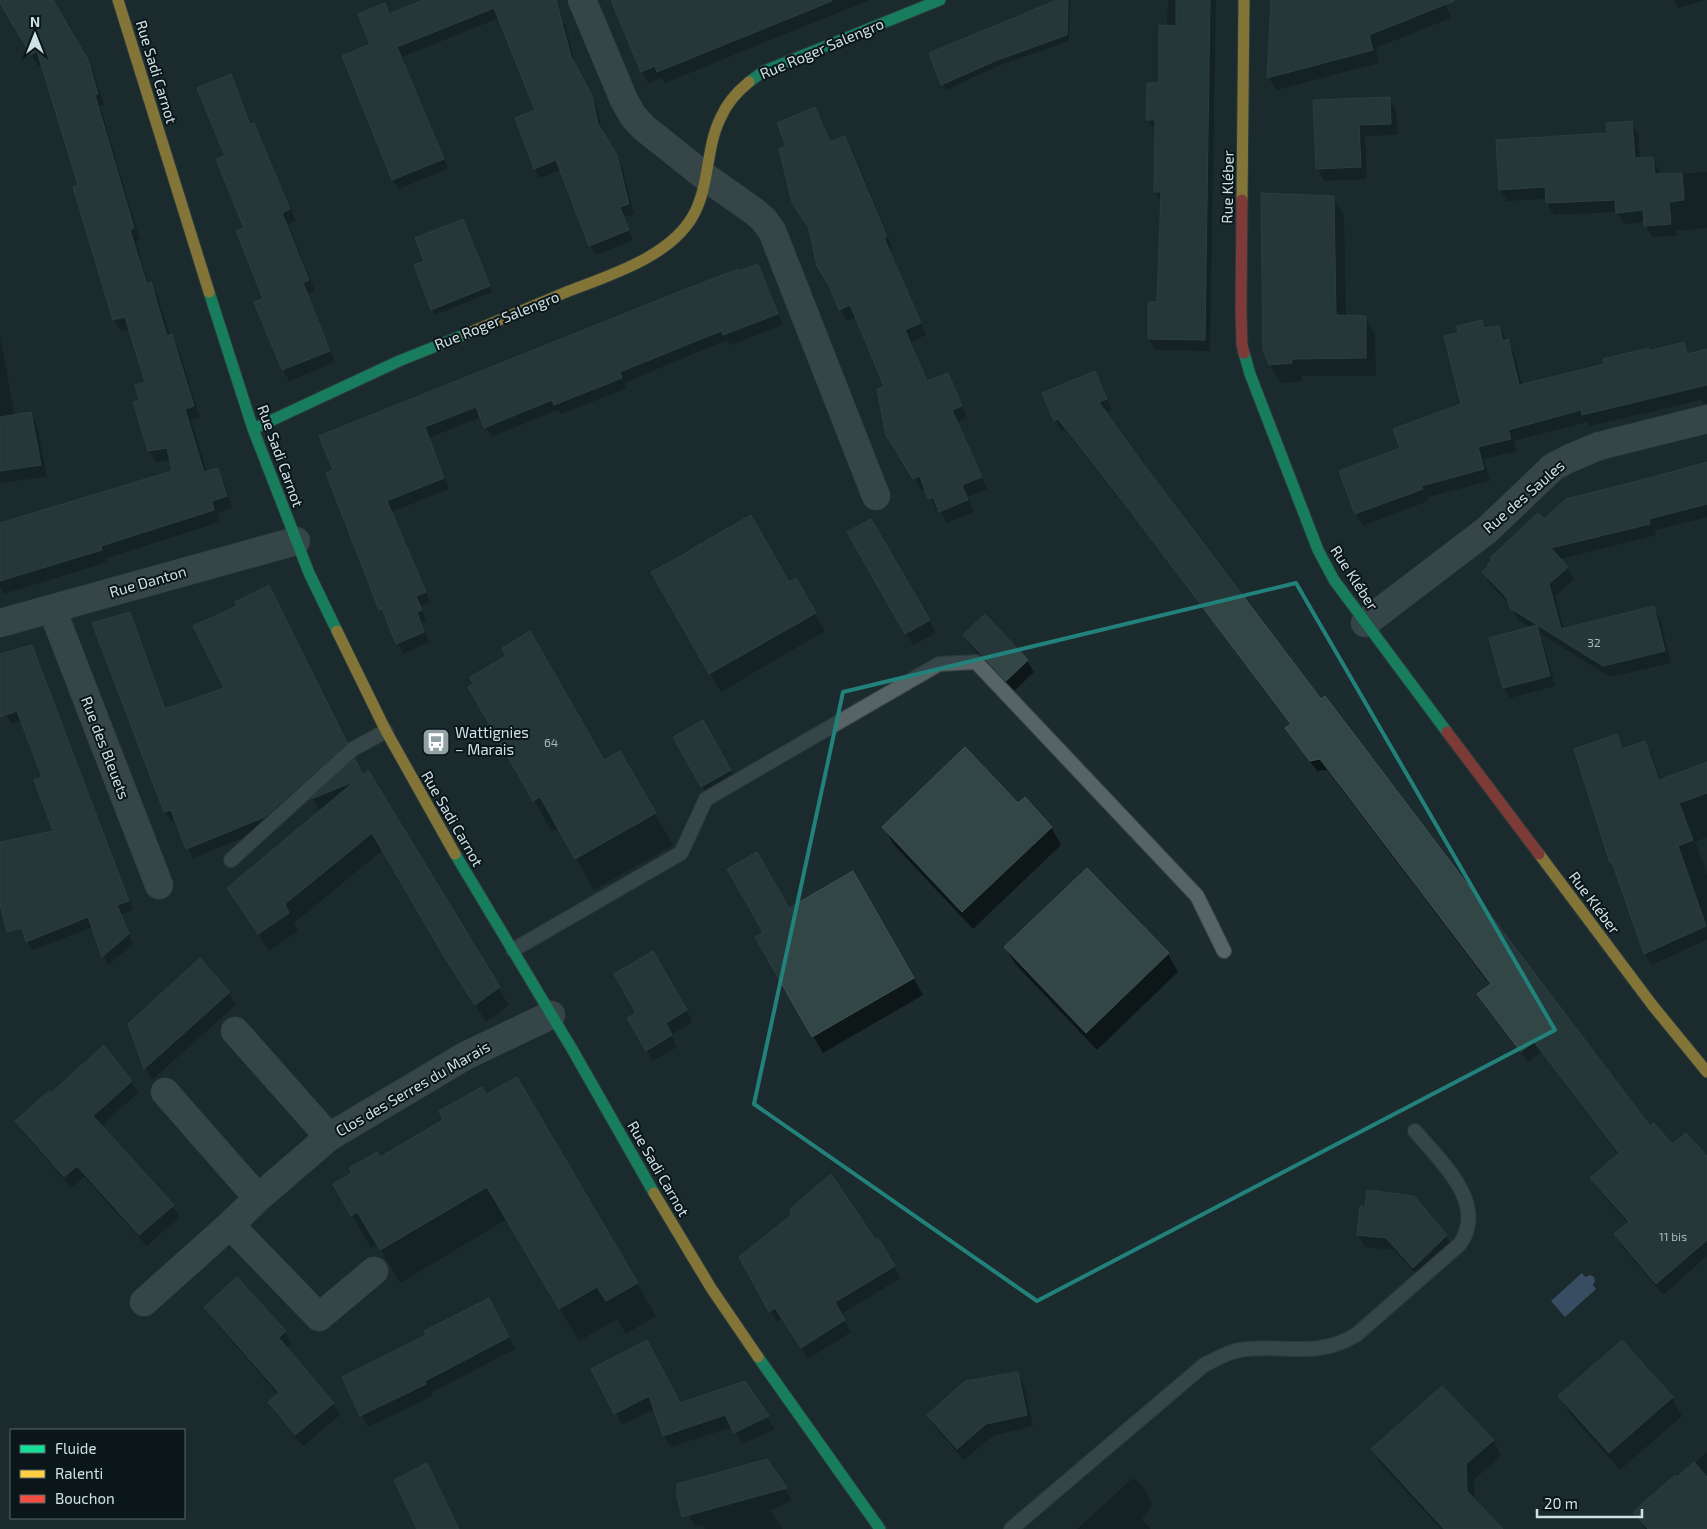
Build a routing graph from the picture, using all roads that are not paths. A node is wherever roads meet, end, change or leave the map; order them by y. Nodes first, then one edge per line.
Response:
1 (118, 0) edge
2 (582, 0) edge
3 (940, 0) edge
4 (1244, 0) edge
5 (707, 178) junction
6 (1707, 419) edge
7 (253, 429) junction
8 (876, 496) dead end
9 (296, 541) junction
10 (52, 609) junction
11 (0, 623) edge
12 (1365, 623) junction
13 (386, 731) junction
14 (231, 860) dead end
15 (159, 885) dead end
16 (513, 950) junction
17 (1224, 950) dead end
18 (551, 1015) junction
19 (235, 1031) dead end
20 (1707, 1072) edge
21 (165, 1092) dead end
22 (1415, 1131) dead end
23 (329, 1137) junction
24 (258, 1198) junction
25 (230, 1225) junction
26 (374, 1271) dead end
27 (144, 1302) dead end
28 (880, 1529) edge
29 (1011, 1529) edge

1 - 7 street, Rue Sadi Carnot
2 - 5 street
3 - 5 street, Rue Roger Salengro
4 - 12 street, Rue Kléber
5 - 7 street, Rue Roger Salengro
5 - 8 street
6 - 12 street, Rue des Saules
7 - 9 street, Rue Sadi Carnot
9 - 10 street, Rue Danton
9 - 13 street, Rue Sadi Carnot
10 - 11 street, Rue Danton
10 - 15 street, Rue des Bleuets
12 - 20 street, Rue Kléber
13 - 14 lane
13 - 16 street, Rue Sadi Carnot
16 - 17 lane
16 - 18 street, Rue Sadi Carnot
18 - 23 street, Clos des Serres du Marais
18 - 28 street, Rue Sadi Carnot
19 - 23 street, Clos des Serres du Marais
21 - 24 street
22 - 29 lane
23 - 24 street, Clos des Serres du Marais
24 - 25 street, Clos des Serres du Marais
25 - 26 street
25 - 27 street, Clos des Serres du Marais

